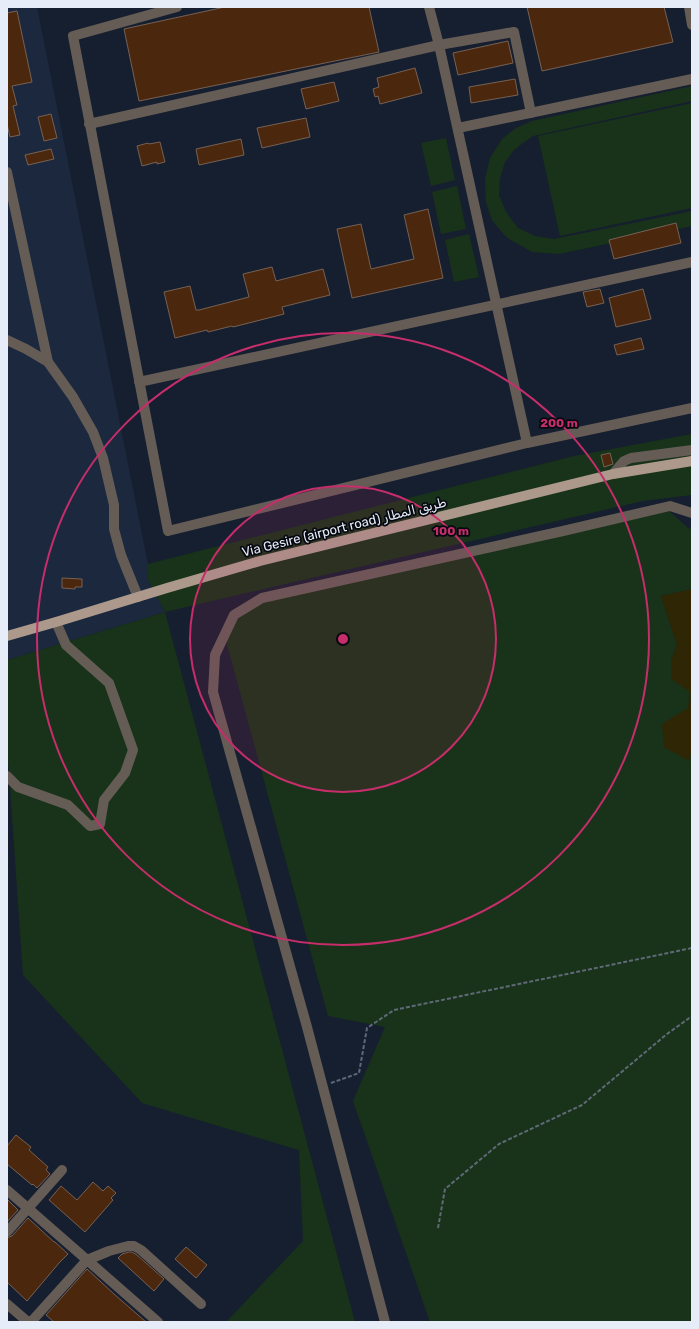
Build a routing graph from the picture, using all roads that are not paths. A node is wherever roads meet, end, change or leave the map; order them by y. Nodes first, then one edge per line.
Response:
1 (176, 7) edge
2 (429, 7) edge
3 (689, 7) edge
4 (692, 25) edge
5 (439, 45) junction
6 (692, 79) edge
7 (531, 113) junction
8 (90, 124) junction
9 (458, 128) junction
10 (7, 172) edge
11 (692, 262) edge
12 (496, 304) junction
13 (7, 340) edge
14 (48, 362) junction
15 (139, 382) junction
16 (692, 408) edge
17 (527, 443) junction
18 (692, 450) edge
19 (692, 461) edge
20 (613, 474) junction
21 (692, 513) edge
22 (138, 597) junction
23 (56, 622) junction
24 (7, 636) edge
25 (7, 776) edge
26 (62, 1170) dead end
27 (7, 1190) edge
28 (28, 1208) junction
29 (7, 1232) edge
30 (87, 1260) junction
31 (7, 1304) edge
32 (201, 1304) dead end
33 (28, 1322) edge
34 (31, 1322) edge
35 (158, 1322) edge
36 (385, 1322) edge

1 - 8 street
2 - 5 street
3 - 4 street
5 - 7 street
5 - 8 street
5 - 9 street
6 - 7 street
7 - 9 street
8 - 15 street
9 - 12 street
10 - 14 street
11 - 12 street
12 - 15 street
12 - 17 street
13 - 14 street
14 - 22 street
15 - 17 street
16 - 17 street
18 - 20 street
19 - 20 main road, Via Gesire (airport road) طريق المطار
20 - 22 main road, Via Gesire (airport road) طريق المطار
21 - 36 street
22 - 23 main road, Via Gesire (airport road) طريق المطار
23 - 24 main road, Via Gesire (airport road) طريق المطار
23 - 25 street
26 - 28 street
27 - 28 street
28 - 29 street
28 - 30 street
30 - 32 street
30 - 34 street
30 - 35 street
31 - 33 street

